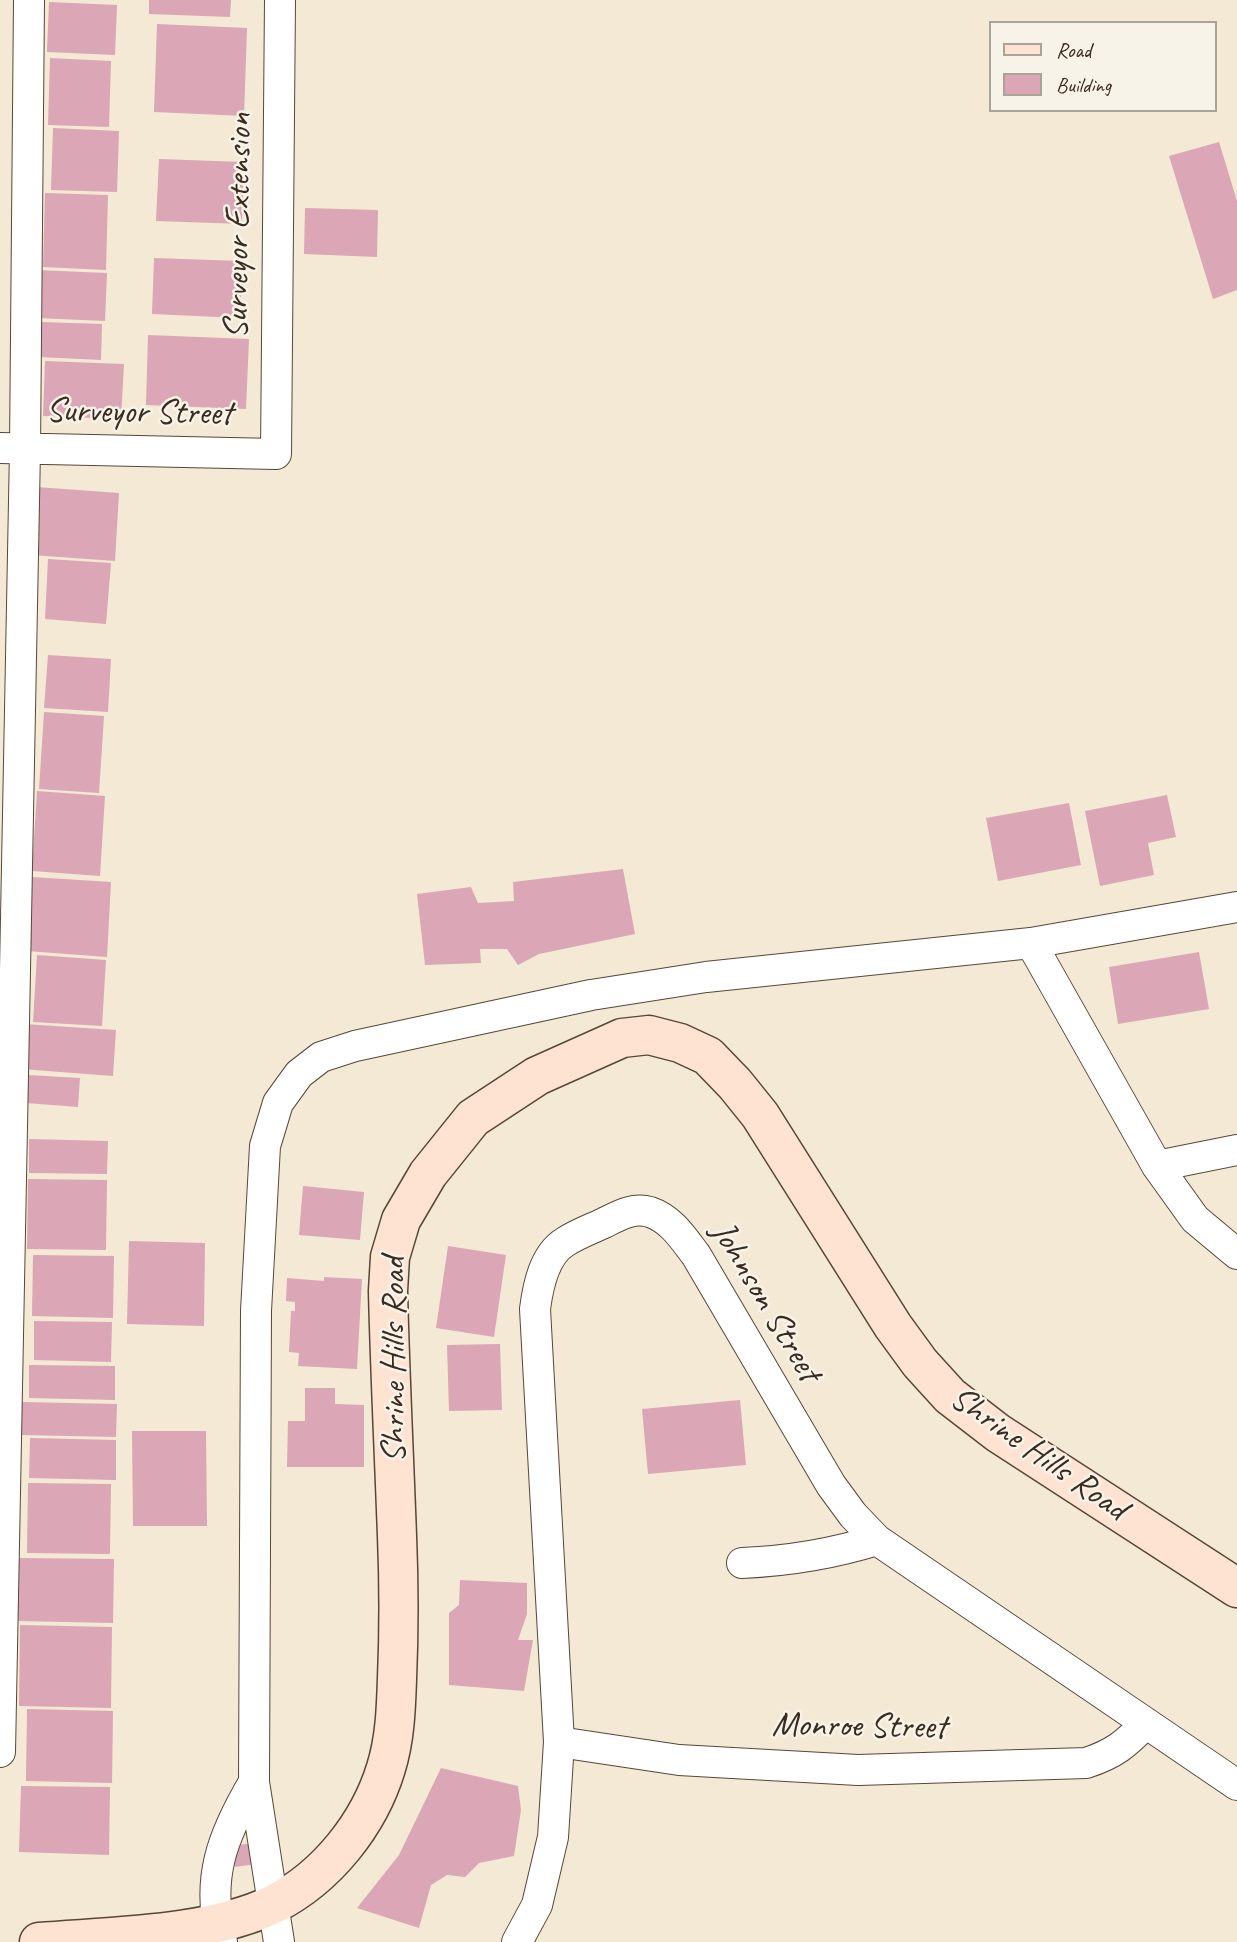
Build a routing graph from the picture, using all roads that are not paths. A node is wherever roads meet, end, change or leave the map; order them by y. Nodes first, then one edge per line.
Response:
1 (29, 0) edge
2 (280, 0) edge
3 (13, 449) edge
4 (276, 454) joint
5 (1237, 907) edge
6 (1031, 943) junction
7 (1237, 1150) edge
8 (1157, 1167) junction
9 (1237, 1254) edge
10 (877, 1540) junction
11 (742, 1563) dead end
12 (1237, 1588) edge
13 (1146, 1723) junction
14 (559, 1742) junction
15 (0, 1752) edge
16 (254, 1782) junction
17 (1237, 1784) edge
18 (273, 1904) junction
19 (219, 1932) edge
20 (39, 1942) edge
21 (279, 1942) edge
22 (517, 1942) edge

1 - 3 street
2 - 4 street, Surveyor Extension
3 - 4 street, Surveyor Street
3 - 15 street
5 - 6 street
6 - 8 street
6 - 16 street
7 - 8 street
8 - 9 street
10 - 11 street
10 - 13 street, Johnson Street
10 - 14 street, Johnson Street
12 - 18 street, Shrine Hills Road
13 - 14 street, Monroe Street
13 - 17 street, Johnson Street
14 - 22 street, Johnson Street
16 - 18 street
16 - 19 street
18 - 19 street, Shrine Hills Road
18 - 21 street
19 - 20 street, Shrine Hills Road

